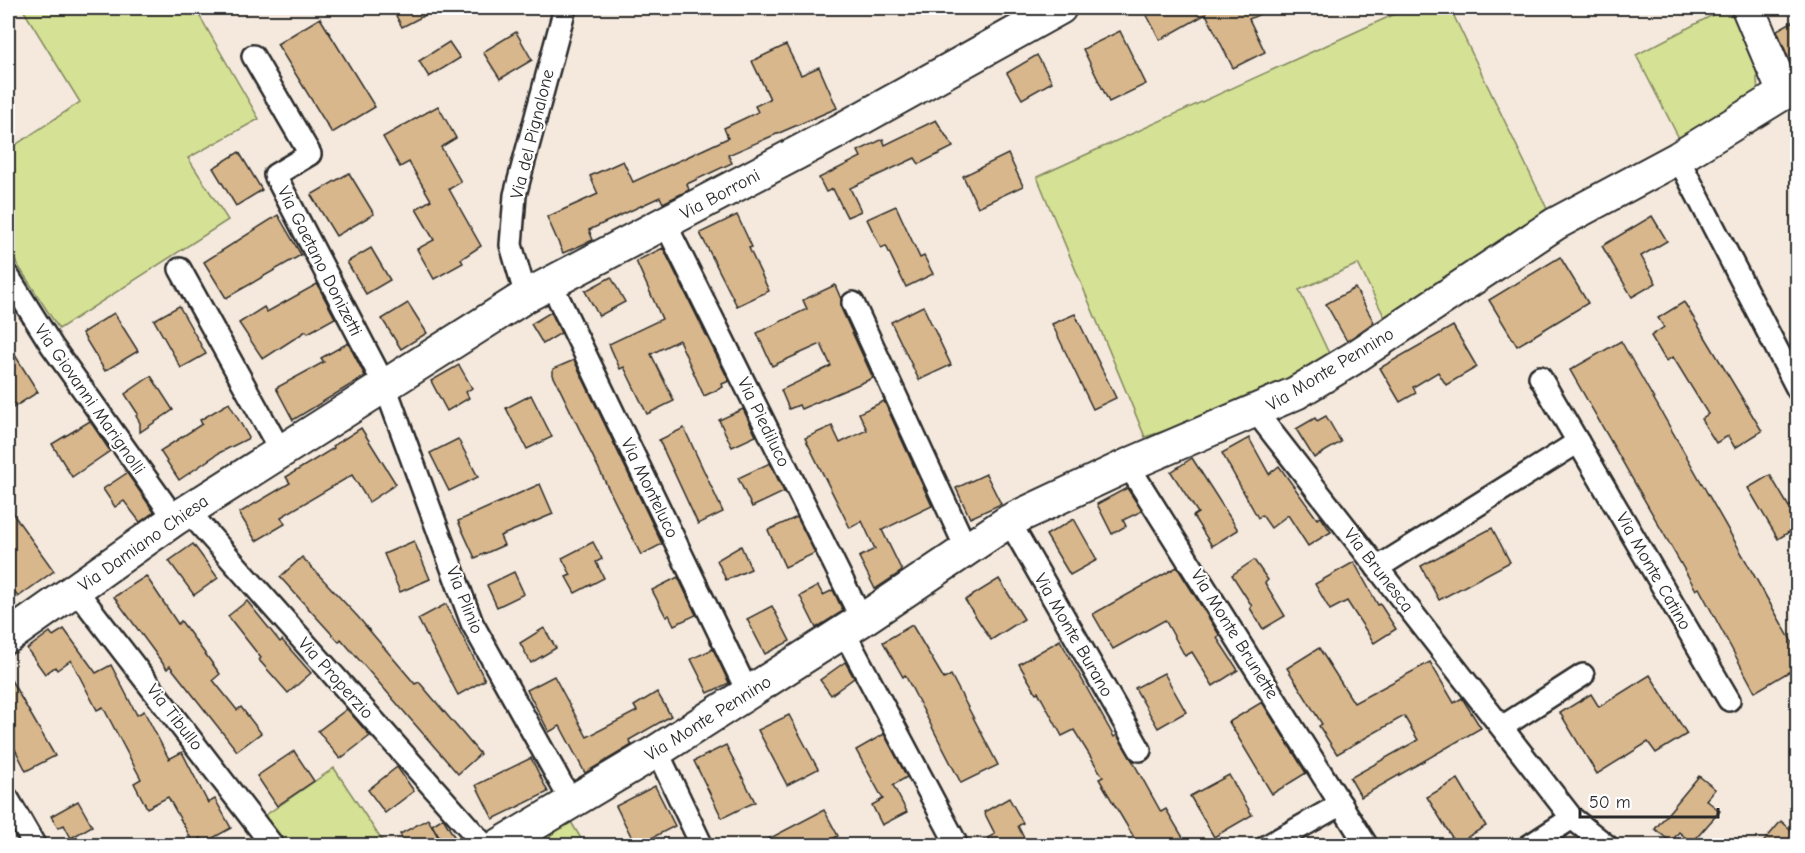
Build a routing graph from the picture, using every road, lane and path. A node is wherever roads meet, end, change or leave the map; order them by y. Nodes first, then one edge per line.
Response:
1 (565, 8) edge
2 (1748, 8) edge
3 (1053, 9) edge
4 (253, 56) dead end
5 (1791, 89) edge
6 (1678, 158) junction
7 (666, 223) junction
8 (180, 269) dead end
9 (8, 276) edge
10 (539, 289) junction
11 (853, 303) dead end
12 (1540, 376) dead end
13 (385, 386) junction
14 (1797, 390) edge
15 (1257, 412) junction
16 (1578, 442) junction
17 (280, 450) junction
18 (1128, 465) junction
19 (181, 515) junction
20 (1009, 521) junction
21 (966, 548) junction
22 (1377, 568) junction
23 (76, 590) junction
24 (853, 626) junction
25 (8, 635) edge
26 (1583, 675) dead end
27 (748, 693) junction
28 (1729, 700) dead end
29 (1502, 727) junction
30 (1140, 750) dead end
31 (657, 751) junction
32 (8, 799) edge
33 (571, 801) junction
34 (1341, 804) junction
35 (1572, 818) junction
36 (955, 841) dead end
37 (35, 846) edge
38 (273, 846) edge
39 (485, 846) edge
40 (498, 846) edge
41 (702, 846) edge
42 (1268, 846) edge
43 (1367, 846) edge
44 (1529, 846) edge
45 (1607, 846) edge

1 - 10 street, Via del Pignalone
2 - 5 street, Via Monte Pennino
3 - 7 street, Via Borroni
4 - 13 street, Via Gaetano Donizetti
5 - 6 street, Via Monte Pennino
6 - 14 street
6 - 15 street, Via Monte Pennino
7 - 10 street, Via Borroni
7 - 24 street, Via Piediluco
8 - 17 street
9 - 19 street, Via Giovanni Marignolli
10 - 13 street, Via Borroni
10 - 27 street, Via Monteluco
11 - 21 street
12 - 16 street, Via Monte Catino
13 - 17 street, Via Damiano Chiesa
13 - 33 street, Via Plinio
15 - 18 street, Via Monte Pennino
15 - 22 street, Via Brunesca
16 - 22 street
16 - 28 street, Via Monte Catino
17 - 19 street, Via Damiano Chiesa
18 - 20 street, Via Monte Pennino
18 - 34 street, Via Monte Brunette
19 - 23 street, Via Damiano Chiesa
19 - 39 street, Via Properzio
20 - 21 street, Via Monte Pennino
20 - 30 street, Via Monte Burano
21 - 24 street, Via Monte Pennino
22 - 29 street, Via Brunesca
23 - 25 street, Via Damiano Chiesa
23 - 38 street, Via Tibullo
24 - 27 street, Via Monte Pennino
24 - 36 street
26 - 29 street
27 - 31 street, Via Monte Pennino
29 - 35 street, Via Brunesca
31 - 33 street, Via Monte Pennino
31 - 41 street
32 - 37 street
33 - 40 street, Via Monte Pennino
34 - 42 street
34 - 43 street, Via Monte Brunette
35 - 44 street
35 - 45 street, Via Brunesca

